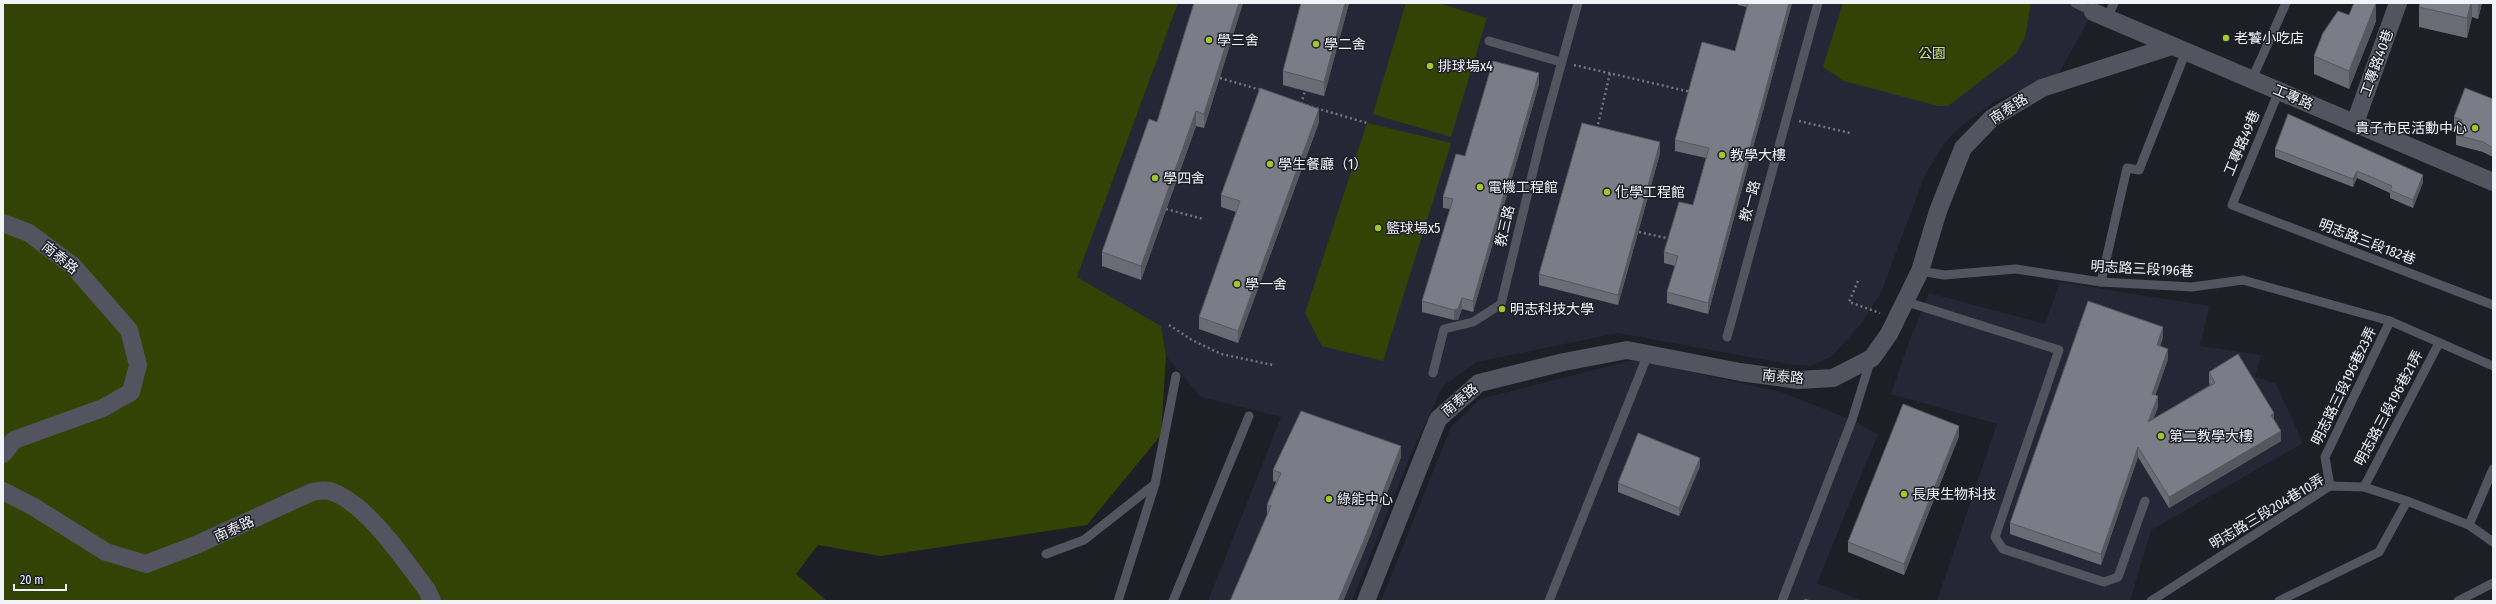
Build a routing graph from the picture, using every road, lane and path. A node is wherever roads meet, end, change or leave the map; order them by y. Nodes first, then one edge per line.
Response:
1 (1578, 3) edge
2 (1818, 3) edge
3 (2075, 3) edge
4 (2286, 3) edge
5 (2398, 3) edge
6 (2105, 11) edge
7 (1489, 41) dead end
8 (2179, 48) junction
9 (1561, 62) junction
10 (1610, 73) junction
11 (1220, 78) edge
12 (2252, 80) junction
13 (1305, 91) edge
14 (2279, 91) junction
15 (1268, 92) edge
16 (1691, 92) edge
17 (1297, 102) edge
18 (1300, 106) edge
19 (1787, 118) junction
20 (1367, 123) dead end
21 (2355, 123) junction
22 (1850, 133) dead end
23 (1595, 137) edge
24 (2493, 182) edge
25 (2232, 205) joint
26 (1166, 210) edge
27 (1203, 219) dead end
28 (3, 223) edge
29 (1639, 232) edge
30 (1671, 239) edge
31 (1920, 271) junction
32 (1858, 281) dead end
33 (2101, 282) junction
34 (1904, 301) junction
35 (2493, 305) edge
36 (1886, 315) dead end
37 (2390, 321) junction
38 (1169, 325) dead end
39 (1727, 337) dead end
40 (2439, 343) junction
41 (1648, 354) junction
42 (1872, 358) junction
43 (1273, 365) dead end
44 (2493, 366) edge
45 (1433, 373) dead end
46 (1176, 376) dead end
47 (1249, 416) dead end
48 (3, 454) edge
49 (2493, 469) edge
50 (1155, 484) junction
51 (2330, 486) junction
52 (2364, 487) junction
53 (3, 491) edge
54 (2145, 501) dead end
55 (2407, 501) junction
56 (2469, 525) junction
57 (2493, 542) edge
58 (1046, 554) dead end
59 (2493, 583) edge
60 (432, 601) edge
61 (1118, 601) edge
62 (1173, 601) edge
63 (1366, 601) edge
64 (1549, 601) edge
65 (1782, 601) edge
66 (2151, 601) edge
67 (2279, 601) edge
68 (2458, 601) edge

1 - 9 lane, 教三路
2 - 19 lane, 教一路
3 - 6 lane
4 - 12 lane
5 - 21 street, 工專路40巷
6 - 8 street, 工專路
7 - 9 lane
8 - 12 street, 工專路
8 - 31 street, 南泰路
8 - 33 lane
9 - 10 path
9 - 45 lane, 教三路
10 - 16 path
10 - 23 path
11 - 15 path
12 - 14 street, 工專路
13 - 18 path
14 - 21 street, 工專路
14 - 25 lane, 工專路49巷
17 - 20 path
19 - 22 path
19 - 39 lane, 教一路
21 - 24 street, 工專路
25 - 35 lane, 明志路三段182巷
26 - 27 path
28 - 48 street, 南泰路
29 - 30 path
31 - 33 lane, 明志路三段196巷
31 - 34 street, 南泰路
32 - 36 path
33 - 37 lane, 明志路三段196巷
34 - 42 street, 南泰路
34 - 54 lane
37 - 40 lane, 明志路三段196巷
37 - 51 lane, 明志路三段196巷23弄
38 - 43 path
40 - 44 lane, 明志路三段196巷
40 - 52 lane, 明志路三段196巷21弄
41 - 42 street, 南泰路
41 - 63 street, 南泰路
41 - 64 lane
42 - 65 lane
46 - 50 lane
47 - 62 lane
49 - 56 lane
50 - 58 lane
50 - 61 lane
51 - 52 lane, 明志路三段204巷10弄
51 - 66 lane, 明志路三段204巷10弄
52 - 55 lane, 明志路三段204巷10弄
53 - 60 street, 南泰路
55 - 56 lane, 明志路三段204巷10弄
55 - 67 lane
56 - 57 lane, 明志路三段204巷10弄
59 - 68 lane

